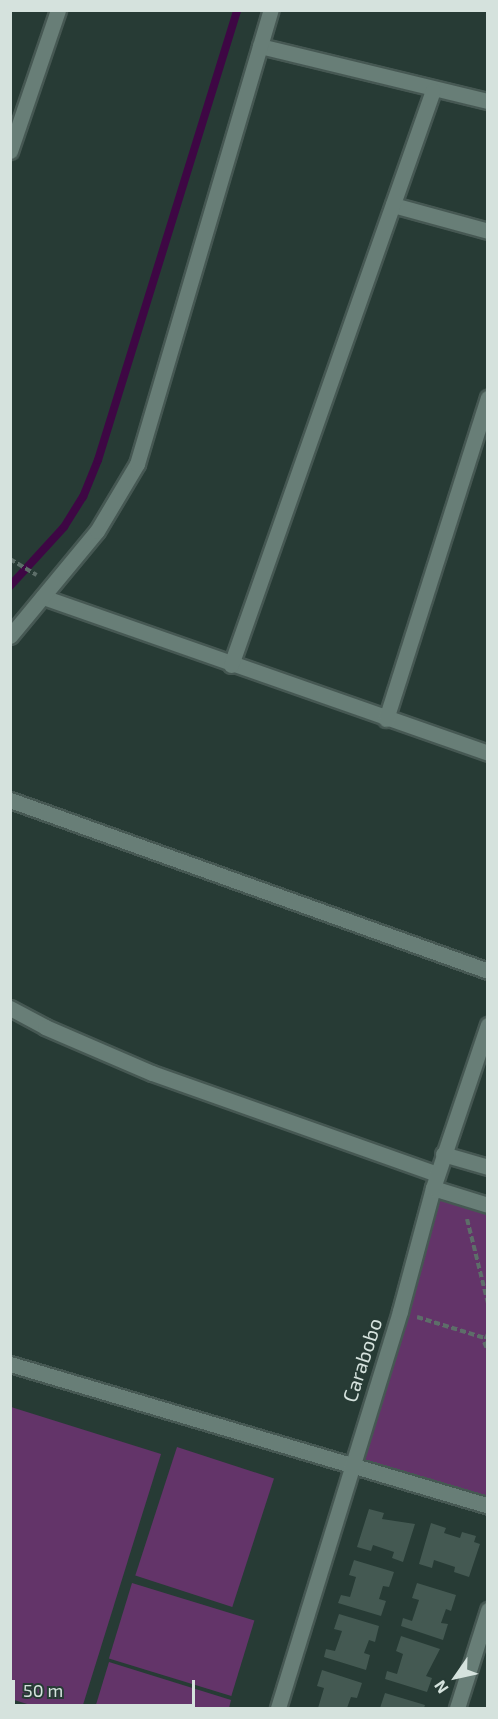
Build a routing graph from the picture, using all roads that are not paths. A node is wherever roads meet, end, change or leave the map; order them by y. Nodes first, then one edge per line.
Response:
1 (58, 10) edge
2 (271, 10) edge
3 (260, 46) junction
4 (433, 90) junction
5 (488, 101) edge
6 (10, 151) edge
7 (393, 205) junction
8 (488, 231) edge
9 (488, 398) edge
10 (483, 431) edge
11 (43, 597) junction
12 (10, 636) edge
13 (231, 665) junction
14 (386, 719) junction
15 (488, 753) edge
16 (10, 800) edge
17 (488, 970) edge
18 (10, 1008) edge
19 (488, 1025) edge
20 (444, 1154) junction
21 (488, 1167) edge
22 (435, 1181) junction
23 (488, 1205) edge
24 (10, 1364) edge
25 (351, 1463) junction
26 (488, 1506) edge
27 (488, 1610) edge
28 (278, 1708) edge
29 (457, 1708) edge

1 - 6 street
2 - 3 street
3 - 4 street
3 - 11 street
4 - 5 street
4 - 7 street
7 - 8 street
7 - 13 street
9 - 10 street
10 - 14 street
11 - 12 street
11 - 13 street
13 - 14 street
14 - 15 street
16 - 17 street
18 - 22 street
19 - 20 street, Carabobo
20 - 21 street
20 - 22 street, Carabobo
22 - 23 street
22 - 25 street, Carabobo
24 - 25 street
25 - 26 street
25 - 28 street, Carabobo
27 - 29 street

